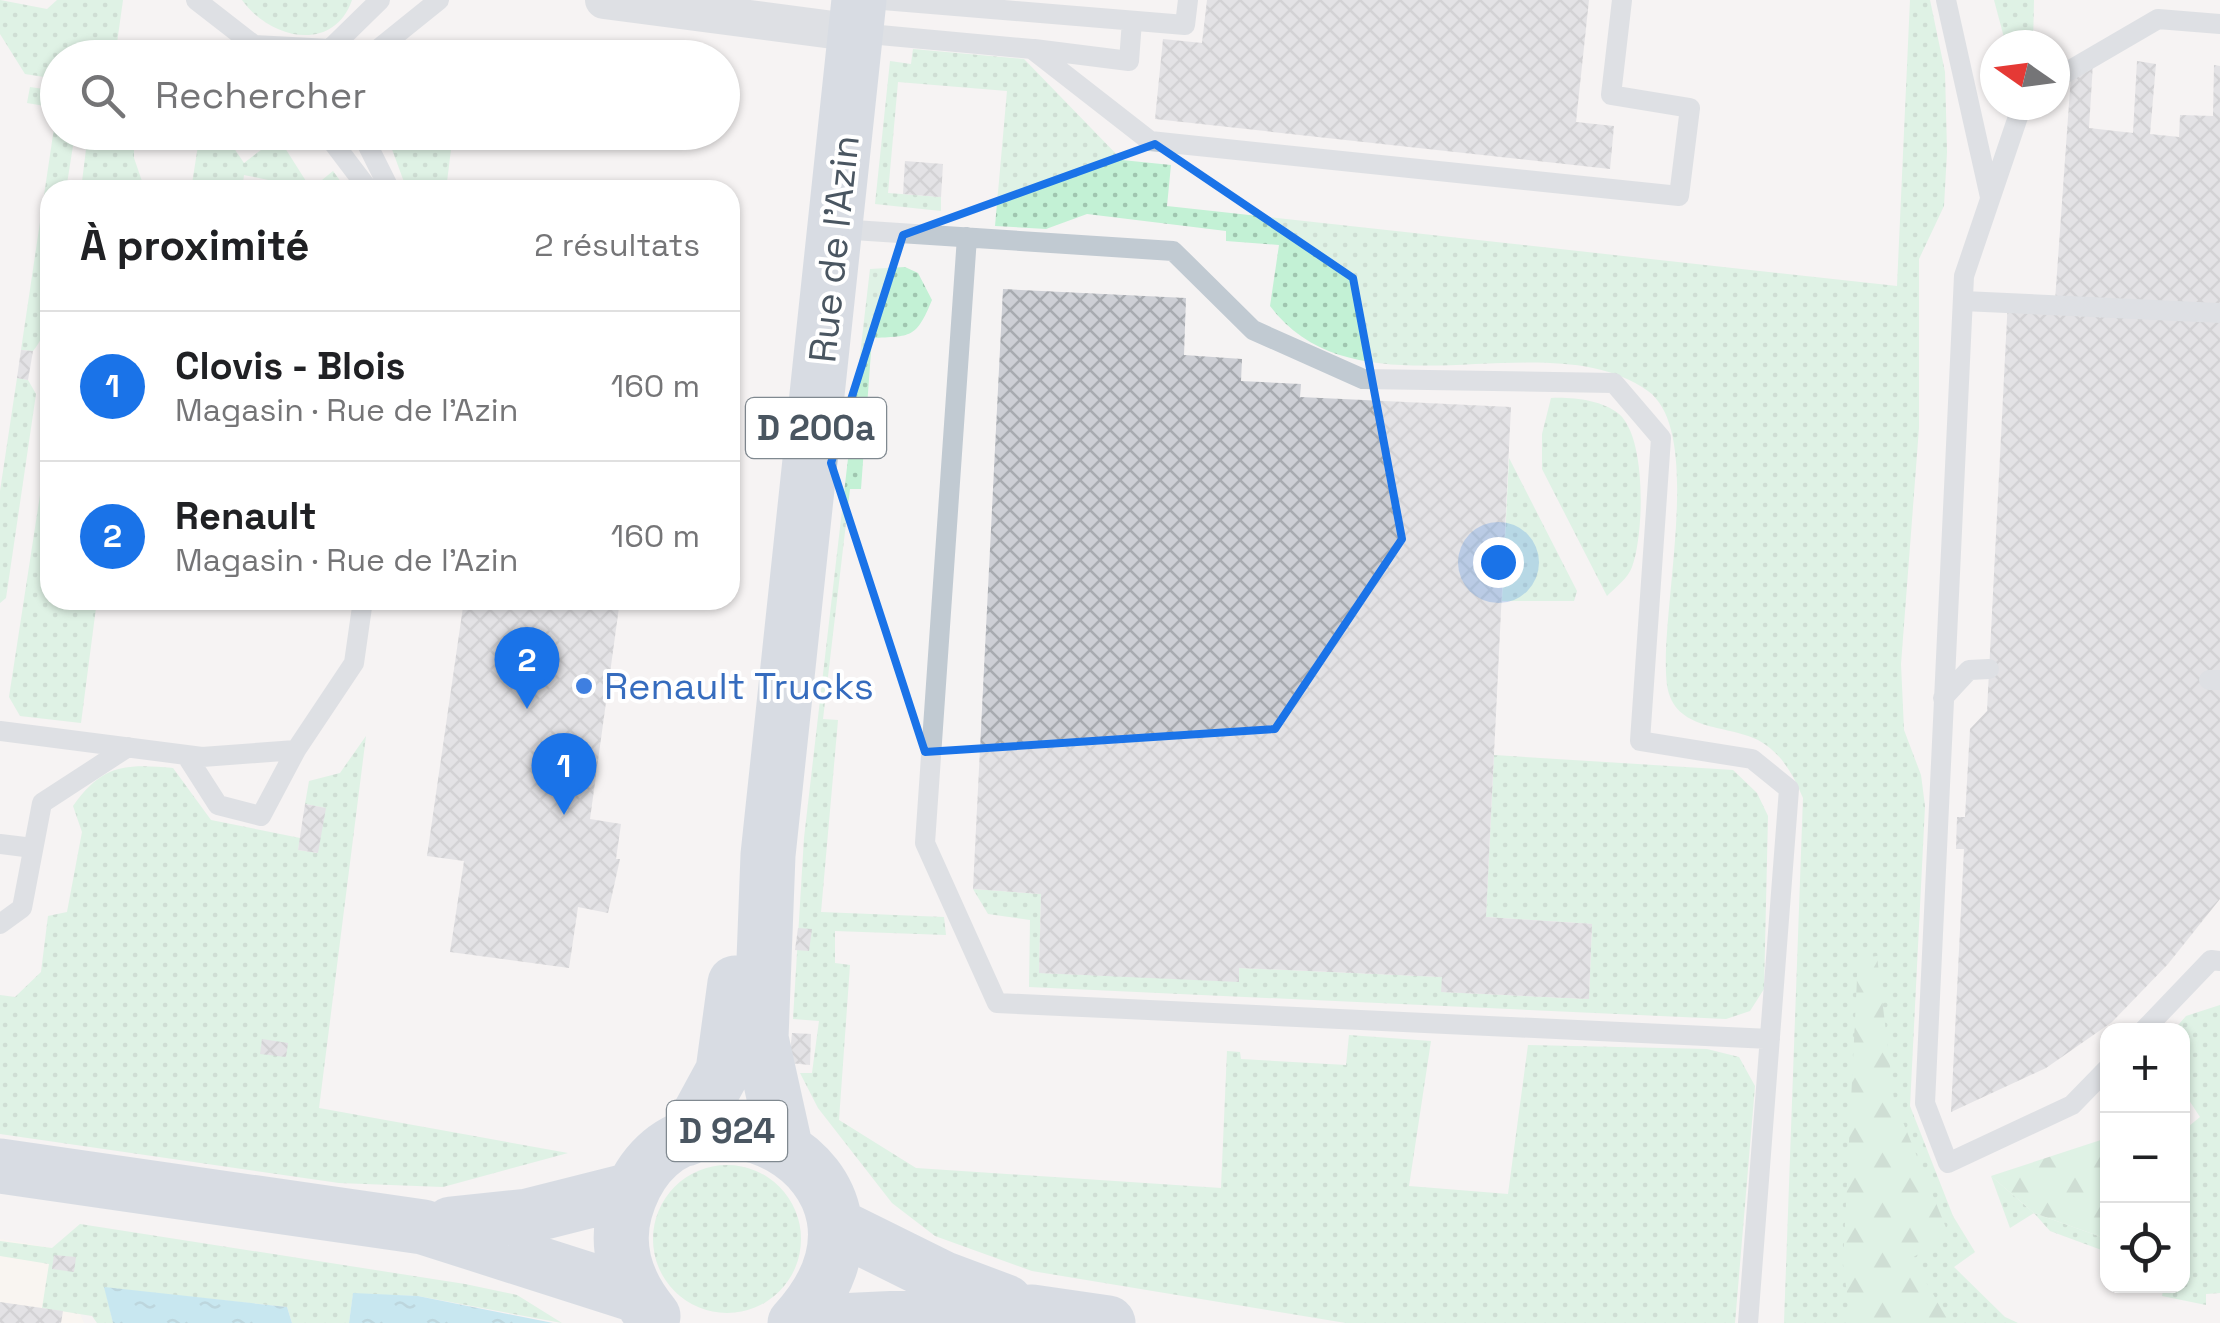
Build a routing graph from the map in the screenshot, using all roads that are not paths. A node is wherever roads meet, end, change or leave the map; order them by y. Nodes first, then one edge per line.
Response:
1 (196, 0) edge
2 (380, 0) edge
3 (439, 0) edge
4 (604, 0) edge
5 (1188, 0) edge
6 (1622, 0) edge
7 (1946, 0) edge
8 (866, 11) edge
9 (1132, 21) junction
10 (2220, 24) edge
11 (245, 40) edge
12 (338, 40) edge
13 (389, 40) edge
14 (1032, 49) junction
15 (2070, 70) edge
16 (2017, 120) edge
17 (338, 150) edge
18 (370, 150) edge
19 (361, 180) edge
20 (385, 180) edge
21 (1990, 199) junction
22 (838, 229) junction
23 (967, 238) junction
24 (1964, 302) junction
25 (2220, 313) edge
26 (361, 610) edge
27 (1989, 670) dead end
28 (1943, 698) junction
29 (0, 731) edge
30 (128, 747) junction
31 (296, 750) junction
32 (186, 755) junction
33 (0, 844) edge
34 (33, 848) junction
35 (768, 856) junction
36 (0, 924) edge
37 (2220, 961) edge
38 (2151, 1023) edge
39 (1770, 1039) junction
40 (2100, 1076) edge
41 (686, 1139) junction
42 (785, 1146) junction
43 (0, 1166) edge
44 (631, 1190) junction
45 (835, 1225) junction
46 (423, 1227) junction
47 (649, 1309) edge
48 (1032, 1312) junction
49 (795, 1323) edge
50 (1108, 1323) edge
51 (1748, 1323) edge

1 - 11 lane
2 - 12 lane
3 - 13 lane
4 - 8 street
5 - 9 lane
6 - 14 lane
7 - 21 lane
8 - 9 lane
8 - 14 lane
8 - 22 main road, Rue de l'Azin / D 200a
9 - 14 lane
10 - 15 lane
16 - 21 lane
17 - 19 lane
18 - 20 lane
21 - 24 lane
22 - 23 lane
22 - 35 main road, Rue de l'Azin / D 200a
23 - 39 lane
23 - 39 lane
24 - 25 lane
24 - 28 lane
26 - 31 lane
27 - 28 lane
28 - 40 lane
29 - 30 lane
30 - 32 lane
30 - 34 lane
31 - 32 lane
31 - 32 lane
33 - 34 lane
34 - 36 lane
35 - 41 main road, Rue de l'Azin / D 200a
35 - 42 main road, Rue de l'Azin / D 200a
37 - 38 lane
39 - 51 lane
41 - 42 main road, D 924
41 - 44 main road, D 924
42 - 45 main road, D 924
43 - 46 main road, D 924
44 - 46 main road, D 924
44 - 47 main road, D 924
45 - 48 main road
45 - 49 main road
46 - 47 main road, D 924
48 - 49 main road
48 - 50 main road

